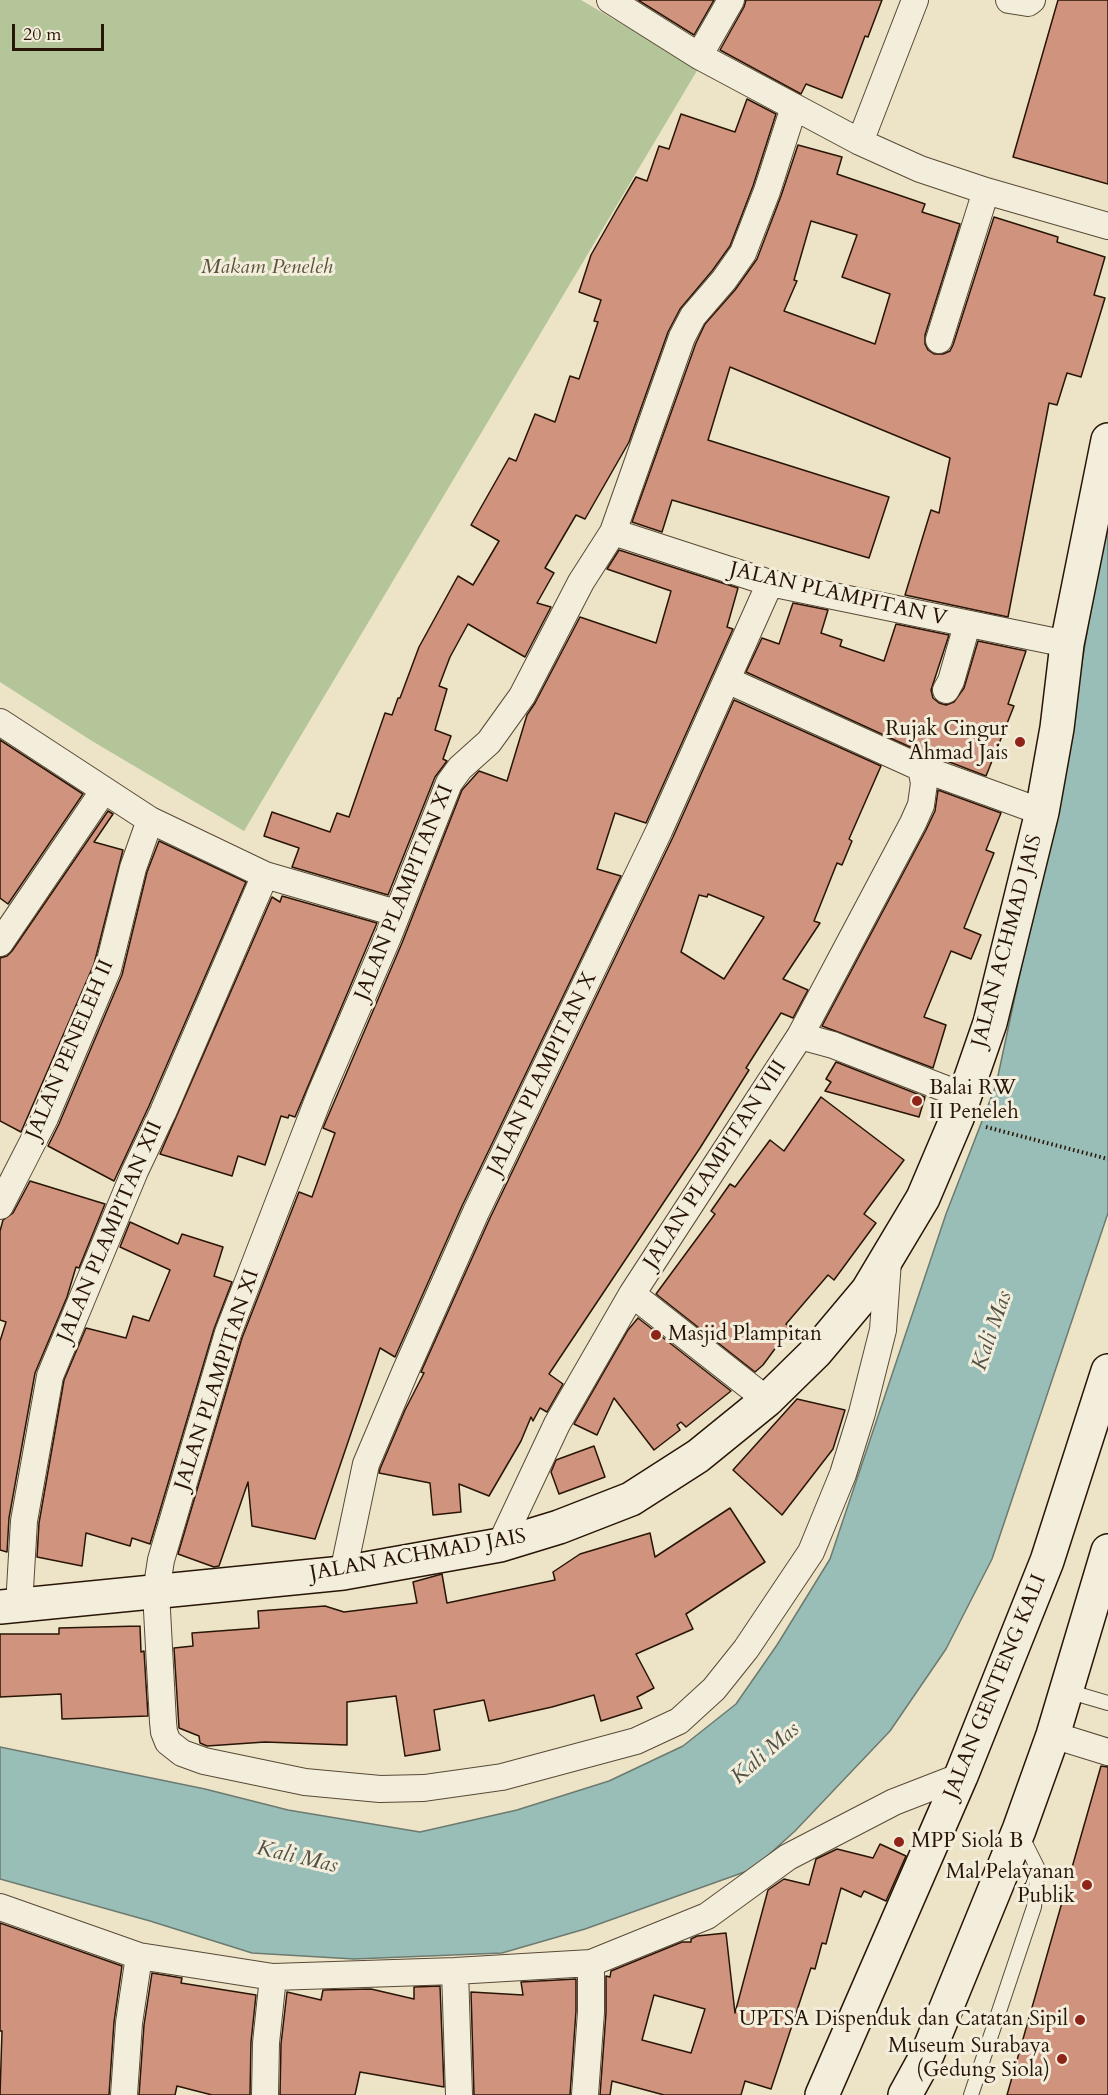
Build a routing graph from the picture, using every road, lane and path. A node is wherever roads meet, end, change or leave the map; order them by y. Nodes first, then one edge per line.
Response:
1 (610, 0) edge
2 (731, 0) edge
3 (915, 0) edge
4 (1009, 0) edge
5 (1032, 0) edge
6 (699, 56) junction
7 (794, 107) junction
8 (860, 142) junction
9 (986, 191) junction
10 (1108, 226) edge
11 (939, 340) dead end
12 (1108, 440) edge
13 (613, 532) junction
14 (770, 583) junction
15 (968, 625) junction
16 (1067, 644) junction
17 (727, 680) junction
18 (946, 690) dead end
19 (0, 722) edge
20 (921, 768) junction
21 (104, 790) junction
22 (1041, 812) junction
23 (150, 820) junction
24 (265, 874) junction
25 (396, 913) junction
26 (0, 944) edge
27 (800, 1036) junction
28 (964, 1096) junction
29 (985, 1127) dead end
30 (1108, 1159) edge
31 (0, 1206) edge
32 (888, 1257) junction
33 (632, 1294) junction
34 (1108, 1371) edge
35 (766, 1400) junction
36 (501, 1545) junction
37 (1108, 1551) edge
38 (343, 1574) junction
39 (156, 1592) junction
40 (9, 1606) edge
41 (1067, 1691) junction
42 (1108, 1703) edge
43 (1053, 1735) junction
44 (1108, 1752) edge
45 (961, 1776) junction
46 (1019, 1830) junction
47 (0, 1907) edge
48 (139, 1956) junction
49 (591, 1963) junction
50 (455, 1971) junction
51 (273, 1977) junction
52 (927, 2055) junction
53 (124, 2095) edge
54 (265, 2095) edge
55 (459, 2095) edge
56 (585, 2095) edge
57 (822, 2095) edge
58 (905, 2095) edge
59 (921, 2095) edge
60 (971, 2095) edge

1 - 6 street
2 - 6 street
3 - 8 street
4 - 5 street
6 - 7 street
7 - 8 street
7 - 13 street, JALAN PLAMPITAN XI
8 - 9 street
9 - 10 street
9 - 11 street
12 - 16 street, JALAN ACHMAD JAIS
13 - 14 street, JALAN PLAMPITAN V
13 - 25 street, JALAN PLAMPITAN XI
14 - 15 street, JALAN PLAMPITAN V
14 - 17 street, JALAN PLAMPITAN X
15 - 16 street, JALAN PLAMPITAN V
15 - 18 street
16 - 22 street, JALAN ACHMAD JAIS
17 - 20 street
17 - 38 street, JALAN PLAMPITAN X
19 - 21 street
20 - 22 street
20 - 27 street, JALAN PLAMPITAN VIII
21 - 23 street
21 - 26 street
22 - 28 street, JALAN ACHMAD JAIS
23 - 24 street
23 - 31 street, JALAN PENELEH II
24 - 25 street
24 - 40 street, JALAN PLAMPITAN XII
25 - 39 street, JALAN PLAMPITAN XI
27 - 28 street
27 - 33 street, JALAN PLAMPITAN VIII
28 - 32 street, JALAN ACHMAD JAIS
29 - 30 path
32 - 35 street, JALAN ACHMAD JAIS
32 - 39 street, JALAN PLAMPITAN XI
33 - 35 street
33 - 36 street, JALAN PLAMPITAN VIII
34 - 45 street, JALAN GENTENG KALI
35 - 36 street, JALAN ACHMAD JAIS
36 - 38 street, JALAN ACHMAD JAIS
37 - 41 street
38 - 39 street, JALAN ACHMAD JAIS
39 - 40 street, JALAN ACHMAD JAIS
41 - 42 lane
41 - 43 street
43 - 44 street
43 - 46 street
45 - 49 street
45 - 57 street, JALAN GENTENG KALI
46 - 52 street
46 - 60 lane
47 - 48 street
48 - 51 street
48 - 53 street
49 - 50 street
49 - 56 street
50 - 51 street
50 - 55 street
51 - 54 street
52 - 58 street
52 - 59 street

